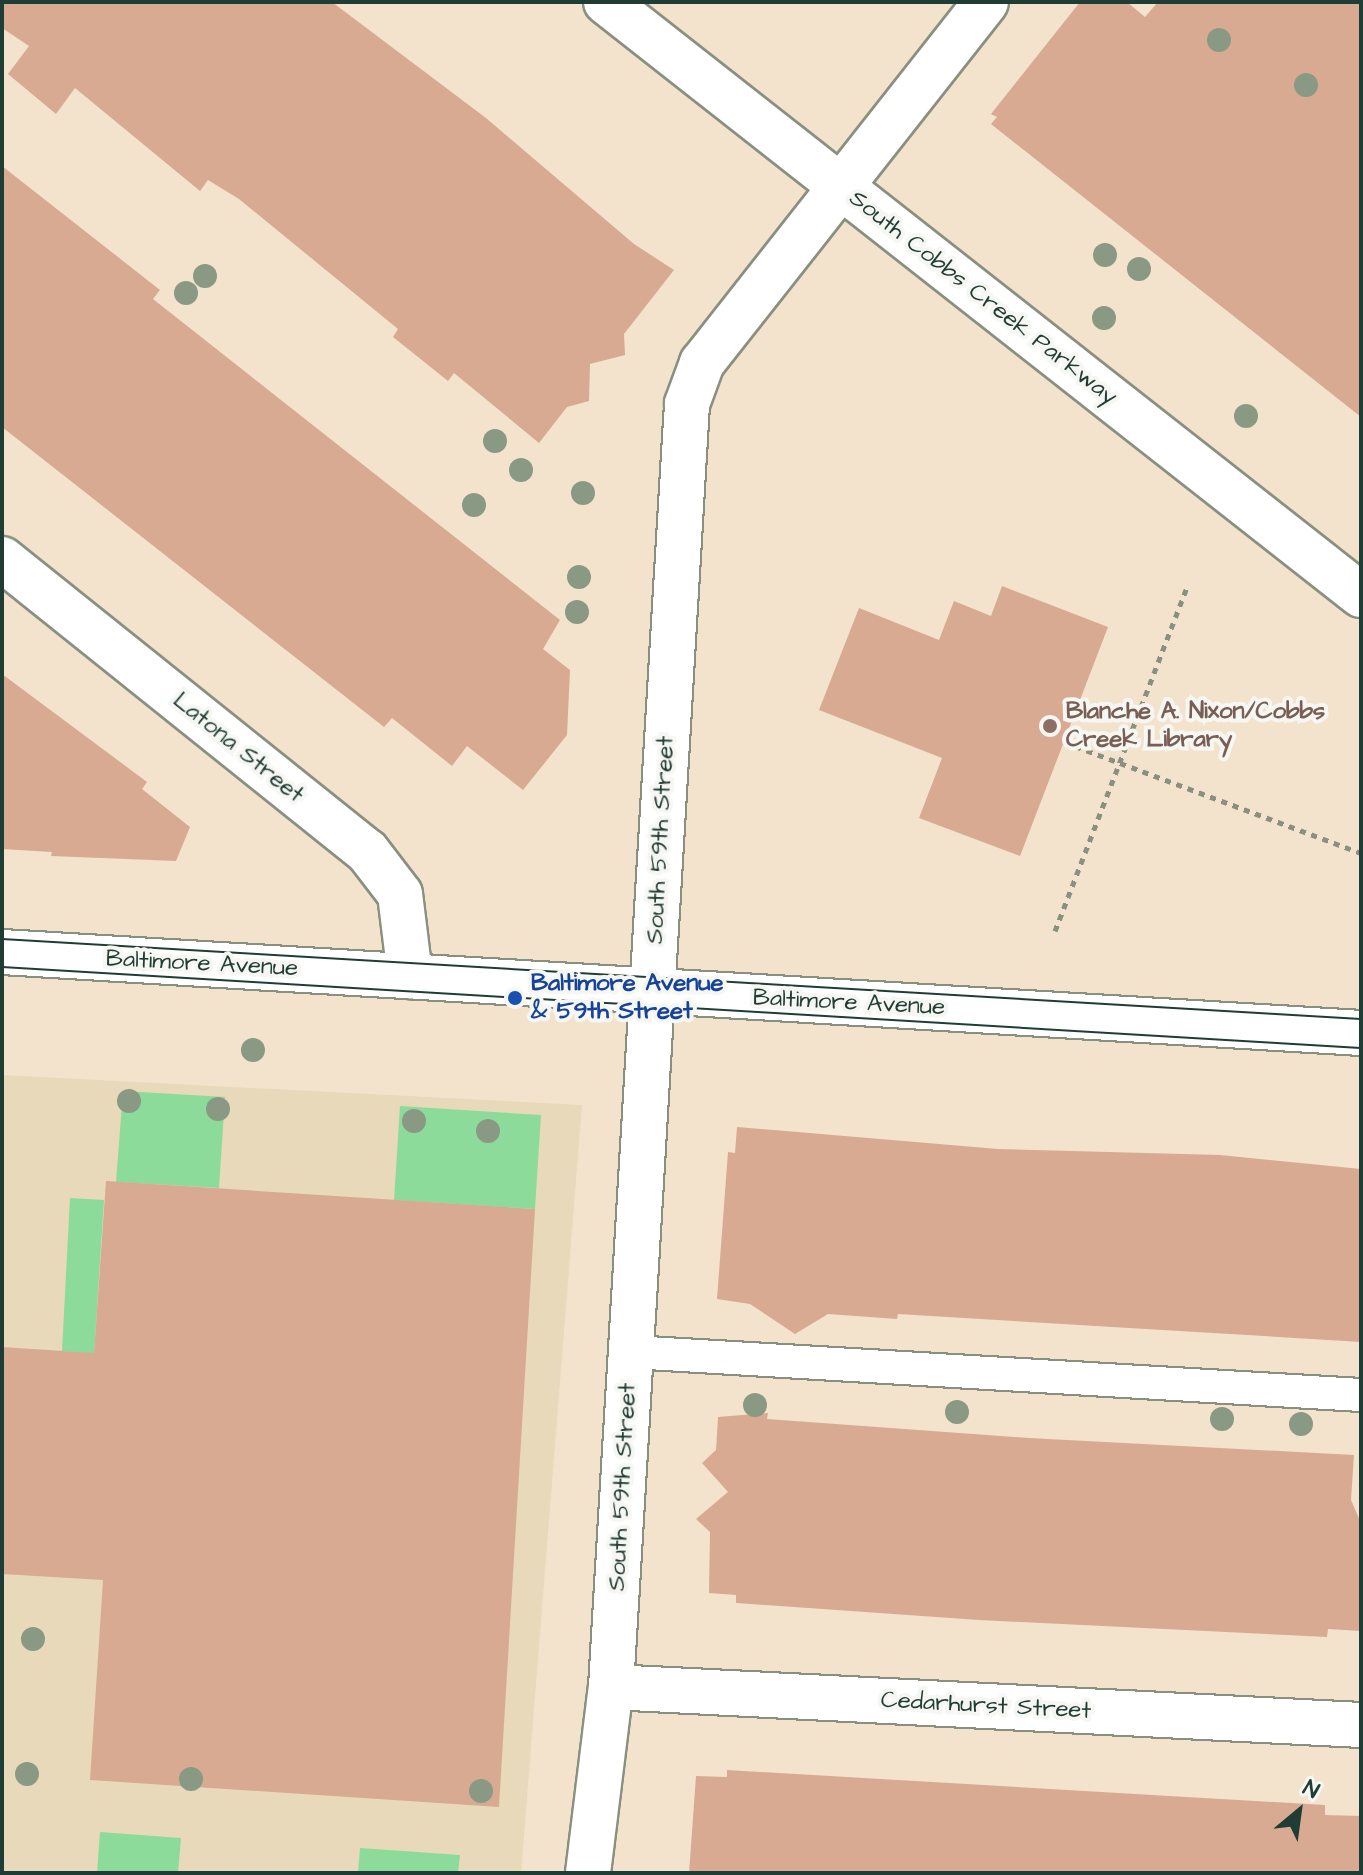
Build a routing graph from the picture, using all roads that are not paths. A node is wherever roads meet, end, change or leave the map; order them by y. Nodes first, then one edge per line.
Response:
1 (606, 2) edge
2 (986, 2) edge
3 (841, 187) junction
4 (2, 559) edge
5 (1361, 595) edge
6 (2, 952) edge
7 (410, 976) junction
8 (652, 991) junction
9 (1361, 1033) edge
10 (631, 1352) junction
11 (1361, 1395) edge
12 (611, 1687) junction
13 (1361, 1725) edge
14 (588, 1873) edge

1 - 3 street, South Cobbs Creek Parkway
2 - 3 street, South 59th Street
3 - 5 street, South Cobbs Creek Parkway
3 - 8 street, South 59th Street
4 - 7 street, Latona Street
6 - 7 street, Baltimore Avenue
7 - 8 street, Baltimore Avenue
8 - 9 street, Baltimore Avenue
8 - 10 street, South 59th Street
10 - 11 lane
10 - 12 street, South 59th Street
12 - 13 street, Cedarhurst Street
12 - 14 street, South 59th Street

